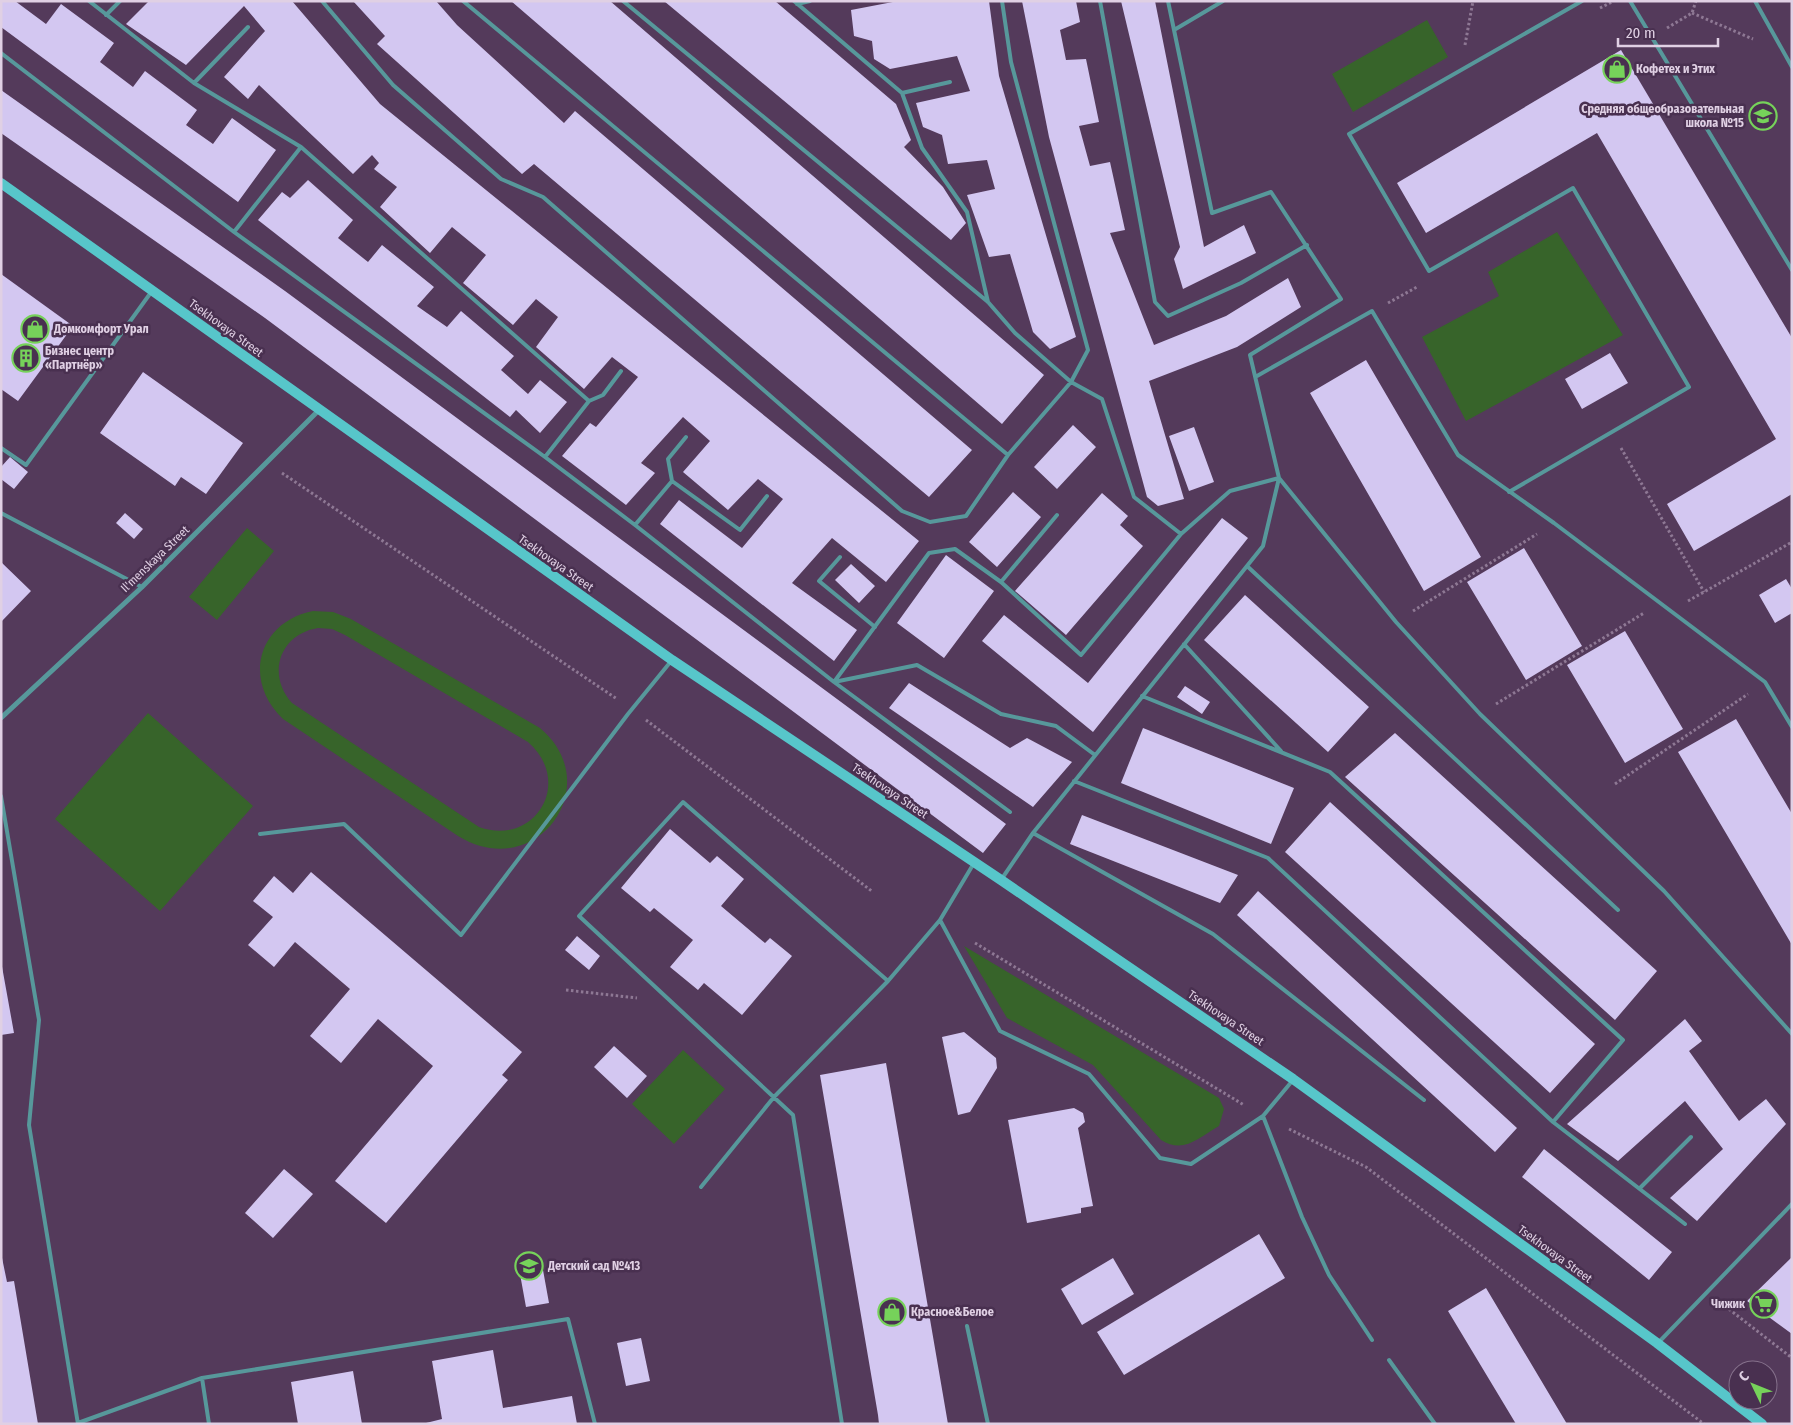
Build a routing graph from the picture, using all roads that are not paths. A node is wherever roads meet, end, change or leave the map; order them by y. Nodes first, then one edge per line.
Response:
1 (89, 1) edge
2 (120, 1) edge
3 (322, 1) edge
4 (463, 1) edge
5 (623, 1) edge
6 (810, 1) edge
7 (1002, 1) edge
8 (1100, 1) edge
9 (1168, 1) edge
10 (1223, 1) edge
11 (1582, 1) edge
12 (1630, 1) edge
13 (1755, 1) edge
14 (796, 3) edge
15 (106, 15) junction
16 (248, 27) dead end
17 (1174, 30) junction
18 (1, 53) edge
19 (1792, 68) edge
20 (950, 82) dead end
21 (194, 83) junction
22 (902, 93) junction
23 (300, 147) junction
24 (1, 183) edge
25 (234, 232) junction
26 (1307, 246) junction
27 (1792, 270) edge
28 (152, 291) junction
29 (988, 302) junction
30 (621, 371) dead end
31 (1257, 376) junction
32 (1071, 382) junction
33 (589, 401) junction
34 (319, 410) junction
35 (686, 437) dead end
36 (1, 448) edge
37 (1008, 455) junction
38 (545, 457) junction
39 (1279, 478) junction
40 (672, 480) junction
41 (1509, 492) junction
42 (767, 496) dead end
43 (1, 513) edge
44 (1057, 515) dead end
45 (635, 524) junction
46 (1181, 534) junction
47 (840, 557) dead end
48 (1247, 566) junction
49 (1000, 582) junction
50 (142, 587) junction
51 (875, 627) junction
52 (1184, 644) junction
53 (672, 660) junction
54 (834, 682) junction
55 (1142, 696) junction
56 (1, 718) edge
57 (1792, 727) edge
58 (1283, 753) junction
59 (1095, 755) junction
60 (1074, 781) junction
61 (1, 796) edge
62 (1010, 812) dead end
63 (1033, 833) junction
64 (260, 834) dead end
65 (975, 863) junction
66 (1001, 880) junction
67 (1618, 910) dead end
68 (940, 920) junction
69 (888, 981) junction
70 (1792, 1034) edge
71 (1293, 1079) junction
72 (774, 1097) junction
73 (1424, 1100) dead end
74 (1263, 1116) junction
75 (1553, 1122) junction
76 (1691, 1137) dead end
77 (701, 1187) dead end
78 (1640, 1188) junction
79 (1792, 1204) edge
80 (1685, 1224) dead end
81 (967, 1326) dead end
82 (1372, 1340) dead end
83 (1657, 1343) junction
84 (1389, 1360) dead end
85 (202, 1378) junction
86 (78, 1423) edge
87 (210, 1424) edge
88 (595, 1424) edge
89 (842, 1424) edge
90 (988, 1424) edge
91 (1435, 1424) edge
92 (1762, 1424) edge

1 - 15 lane
2 - 15 lane
3 - 37 lane
4 - 37 lane
5 - 29 lane
6 - 14 lane
7 - 32 lane
8 - 26 lane
9 - 17 lane
10 - 17 lane
11 - 41 lane
12 - 27 lane
13 - 19 lane
14 - 22 lane
15 - 21 lane
16 - 21 lane
17 - 26 lane
18 - 25 lane
20 - 22 lane
21 - 23 lane
22 - 29 lane
23 - 25 lane
23 - 33 lane
24 - 28 main road, Tsekhovaya Street
25 - 38 lane
26 - 31 lane
28 - 34 main road, Tsekhovaya Street
28 - 36 lane
29 - 32 lane
30 - 33 lane
31 - 39 lane
31 - 41 lane
32 - 37 lane
32 - 46 lane
33 - 38 lane
34 - 50 street, Il'menskaya Street
34 - 53 main road, Tsekhovaya Street
35 - 40 lane
38 - 45 lane
39 - 46 lane
39 - 48 lane
39 - 70 lane
40 - 42 lane
40 - 45 lane
41 - 57 lane
43 - 50 lane
44 - 49 lane
45 - 54 lane
46 - 49 lane
47 - 51 lane
48 - 52 lane
48 - 67 lane
49 - 51 lane
50 - 56 street, Il'menskaya Street
51 - 54 lane
52 - 55 lane
52 - 58 lane
53 - 64 lane
53 - 65 main road, Tsekhovaya Street
54 - 59 lane
54 - 62 lane
55 - 58 lane
55 - 59 lane
58 - 75 lane
59 - 60 lane
60 - 63 lane
60 - 75 lane
61 - 86 lane
63 - 66 lane
63 - 73 lane
65 - 66 main road, Tsekhovaya Street
65 - 68 lane
66 - 71 main road, Tsekhovaya Street
68 - 69 lane
68 - 74 lane
69 - 72 lane
69 - 72 lane
71 - 74 lane
71 - 83 main road, Tsekhovaya Street
72 - 77 lane
72 - 89 lane
74 - 82 lane
75 - 78 lane
76 - 78 lane
78 - 80 lane
79 - 83 lane
81 - 90 lane
83 - 92 main road, Tsekhovaya Street
84 - 91 lane
85 - 86 lane
85 - 87 lane
85 - 88 lane

